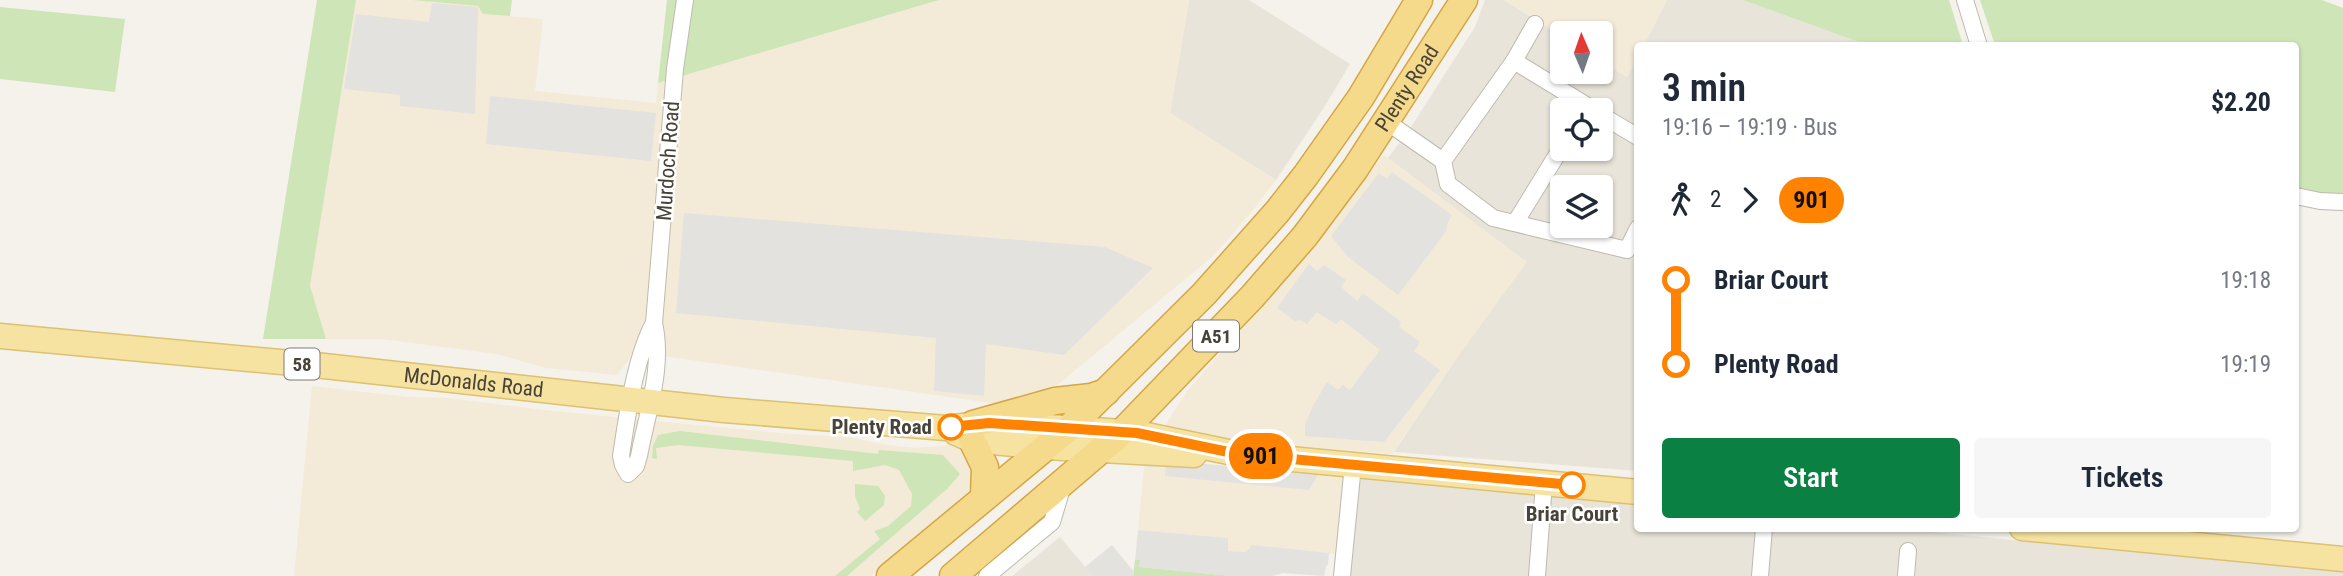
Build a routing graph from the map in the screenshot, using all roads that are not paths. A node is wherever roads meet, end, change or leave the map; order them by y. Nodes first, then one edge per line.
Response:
1 (685, 0) edge
2 (1419, 0) edge
3 (1464, 0) edge
4 (1965, 0) edge
5 (1535, 24) dead end
6 (1978, 42) edge
7 (1514, 61) junction
8 (1571, 98) edge
9 (1387, 122) junction
10 (1613, 122) edge
11 (1634, 135) edge
12 (1443, 161) junction
13 (1553, 161) edge
14 (2299, 196) edge
15 (2343, 200) edge
16 (1515, 223) junction
17 (1634, 236) edge
18 (0, 336) edge
19 (1106, 392) junction
20 (640, 402) junction
21 (1070, 427) junction
22 (972, 432) junction
23 (1122, 432) junction
24 (1046, 447) junction
25 (1102, 450) junction
26 (1238, 454) junction
27 (1353, 465) junction
28 (1064, 483) junction
29 (1544, 483) junction
30 (1634, 492) edge
31 (984, 497) junction
32 (1764, 532) edge
33 (2063, 532) edge
34 (1908, 551) dead end
35 (2343, 559) edge
36 (890, 576) edge
37 (953, 576) edge
38 (988, 576) edge
39 (1342, 576) edge
40 (1537, 576) edge
41 (1759, 576) edge
42 (1906, 576) edge

1 - 20 street, Murdoch Road
2 - 19 highway, Plenty Road / A51
3 - 9 highway, Plenty Road / A51
4 - 6 street
5 - 7 street
7 - 8 street
7 - 12 street
9 - 12 street
9 - 23 highway, Plenty Road / A51
10 - 11 street
12 - 16 street
13 - 16 street
14 - 15 street
16 - 17 street
18 - 20 main road, McDonalds Road / 58
19 - 21 highway, Plenty Road / A51
19 - 22 highway
20 - 22 main road, McDonalds Road / 58
21 - 22 main road, McDonalds Road / 58
21 - 23 main road, 58
21 - 24 highway, Plenty Road / A51
22 - 24 main road, McDonalds Road / 58
22 - 31 highway
23 - 25 highway, Plenty Road / A51
23 - 26 main road, 58
24 - 25 main road, McDonalds Road / 58
24 - 31 highway, Plenty Road / A51
25 - 26 main road, 58
25 - 28 highway, Plenty Road / A51
26 - 27 main road, 58
27 - 29 main road, 58
27 - 39 street
28 - 37 highway, Plenty Road / A51
28 - 38 street
29 - 30 main road, 58
29 - 40 street
31 - 36 highway, Plenty Road / A51
32 - 41 street
33 - 35 main road
34 - 42 street

